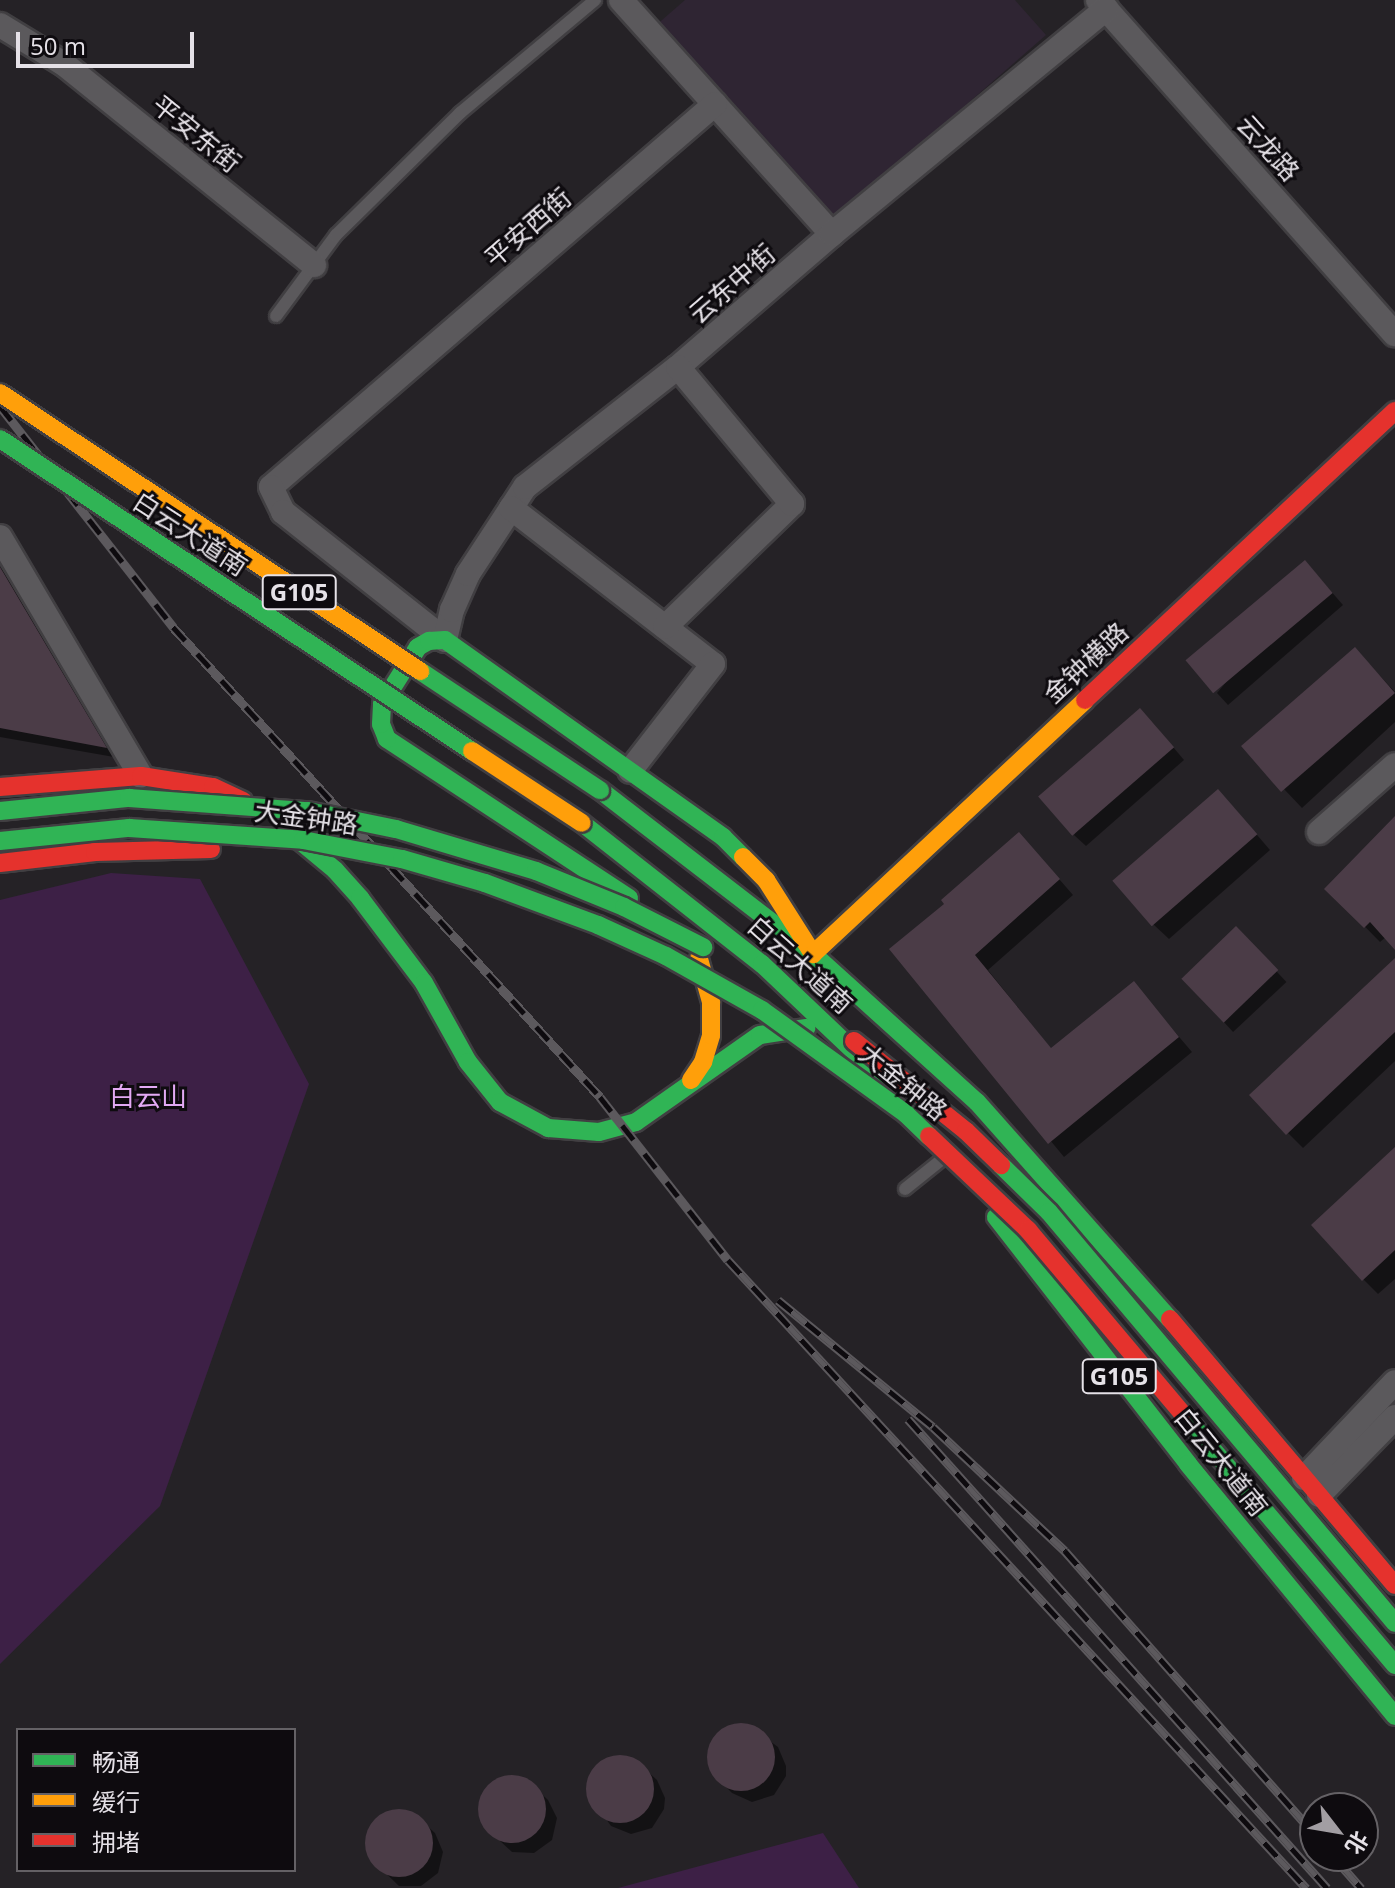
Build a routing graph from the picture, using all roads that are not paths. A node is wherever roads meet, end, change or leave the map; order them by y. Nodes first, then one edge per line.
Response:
1 (595, 0) edge
2 (621, 0) edge
3 (1102, 4) edge
4 (0, 25) edge
5 (715, 104) junction
6 (832, 234) junction
7 (314, 265) junction
8 (276, 316) dead end
9 (1395, 334) edge
10 (678, 367) junction
11 (0, 393) edge
12 (1395, 411) edge
13 (0, 439) edge
14 (511, 508) junction
15 (0, 537) edge
16 (665, 627) junction
17 (445, 640) junction
18 (1395, 765) edge
19 (630, 771) junction
20 (141, 776) junction
21 (0, 787) edge
22 (0, 811) edge
23 (1319, 832) dead end
24 (0, 841) edge
25 (0, 863) edge
26 (335, 870) junction
27 (694, 939) junction
28 (813, 954) junction
29 (843, 1038) junction
30 (690, 1082) junction
31 (948, 1155) junction
32 (905, 1189) dead end
33 (1395, 1382) edge
34 (1395, 1417) edge
35 (1312, 1486) junction
36 (1395, 1585) edge
37 (1395, 1623) edge
38 (1395, 1665) edge
39 (1395, 1716) edge

1 - 7 lane
2 - 5 street
3 - 6 street, 云东中街
3 - 9 street, 云龙路
4 - 7 street, 平安东街
5 - 6 street
5 - 17 street, 平安西街
6 - 10 street, 云东中街
7 - 8 lane
10 - 14 street, 云东中街
10 - 16 street
11 - 28 main road, 白云大道南 / G105, bridge
12 - 28 main road, 金钟横路
13 - 29 main road, 白云大道南 / G105, bridge
14 - 16 street
14 - 17 street, 云东中街
15 - 20 street
16 - 19 street
17 - 19 main road
17 - 27 main road
18 - 23 street
19 - 28 main road
20 - 21 main road
20 - 26 main road
22 - 37 main road, 大金钟路, bridge
24 - 38 main road, 大金钟路, bridge
25 - 26 main road
26 - 30 main road
27 - 29 main road
27 - 30 main road
28 - 35 main road, 白云大道南 / G105
29 - 30 main road
29 - 31 main road, 白云大道南 / G105
31 - 32 lane
31 - 39 main road, 白云大道南 / G105
33 - 35 street
34 - 35 street
35 - 36 main road, 白云大道南 / G105

